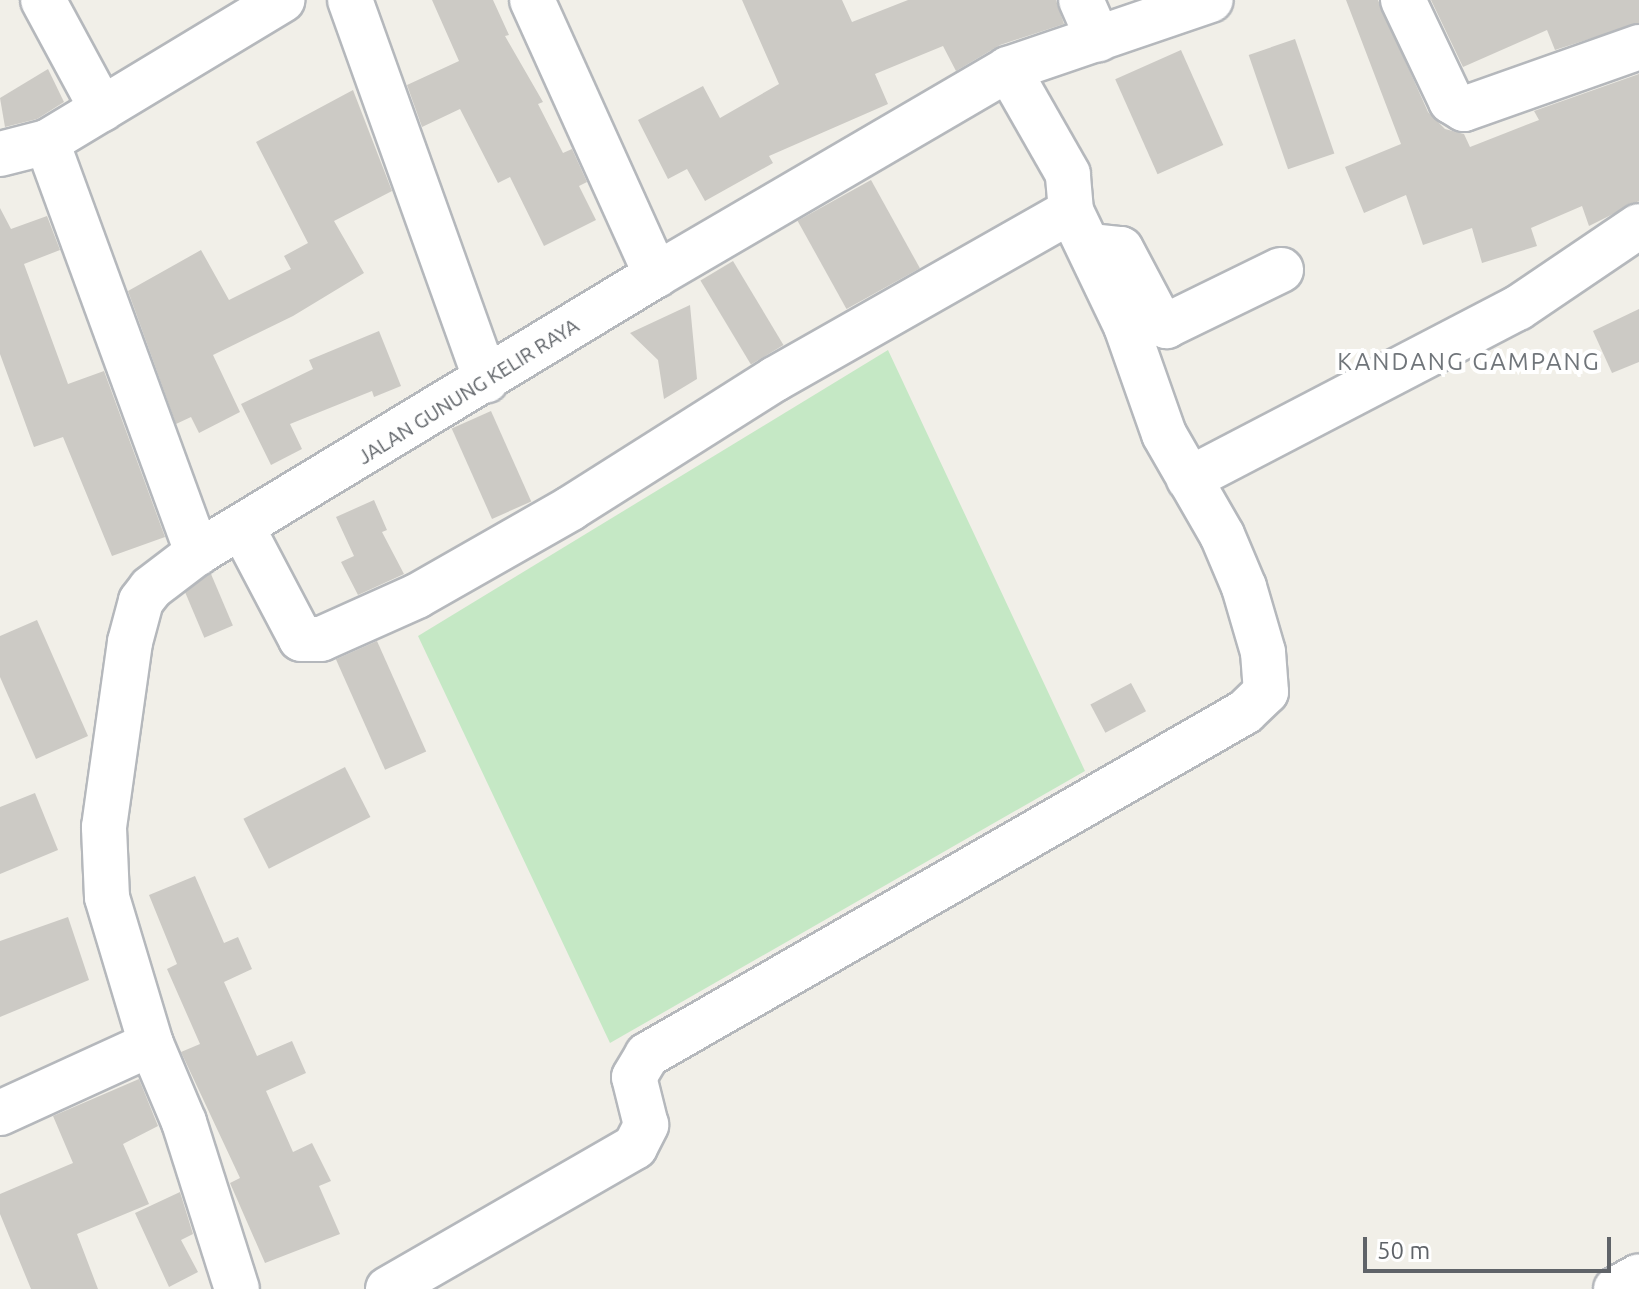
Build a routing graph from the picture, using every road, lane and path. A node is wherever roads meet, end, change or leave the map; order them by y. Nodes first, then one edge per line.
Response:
1 (43, 0) edge
2 (282, 0) edge
3 (350, 0) edge
4 (532, 0) edge
5 (1211, 0) edge
6 (1403, 0) edge
7 (1090, 20) edge
8 (1639, 47) edge
9 (1030, 62) junction
10 (102, 109) junction
11 (47, 142) junction
12 (0, 154) edge
13 (1639, 226) edge
14 (1092, 238) junction
15 (1281, 270) dead end
16 (656, 275) junction
17 (486, 380) junction
18 (1200, 473) junction
19 (243, 529) junction
20 (197, 553) junction
21 (151, 1044) junction
22 (0, 1113) edge
23 (1639, 1276) edge
24 (237, 1289) edge
25 (388, 1289) edge
26 (1616, 1289) edge

1 - 10 street
2 - 10 street
3 - 17 street
4 - 16 street
5 - 7 street, JALAN GUNUNG KELIR RAYA
6 - 8 street
7 - 9 street, JALAN GUNUNG KELIR RAYA
9 - 14 street
9 - 16 street, JALAN GUNUNG KELIR RAYA
10 - 11 street
11 - 12 street
11 - 20 street
13 - 18 street
14 - 15 street
14 - 18 street
14 - 19 street
16 - 17 street, JALAN GUNUNG KELIR RAYA
17 - 19 street, JALAN GUNUNG KELIR RAYA
18 - 25 street
19 - 20 street, JALAN GUNUNG KELIR RAYA
20 - 21 street, JALAN GUNUNG KELIR RAYA
21 - 22 street
21 - 24 street, JALAN GUNUNG KELIR RAYA
23 - 26 street

